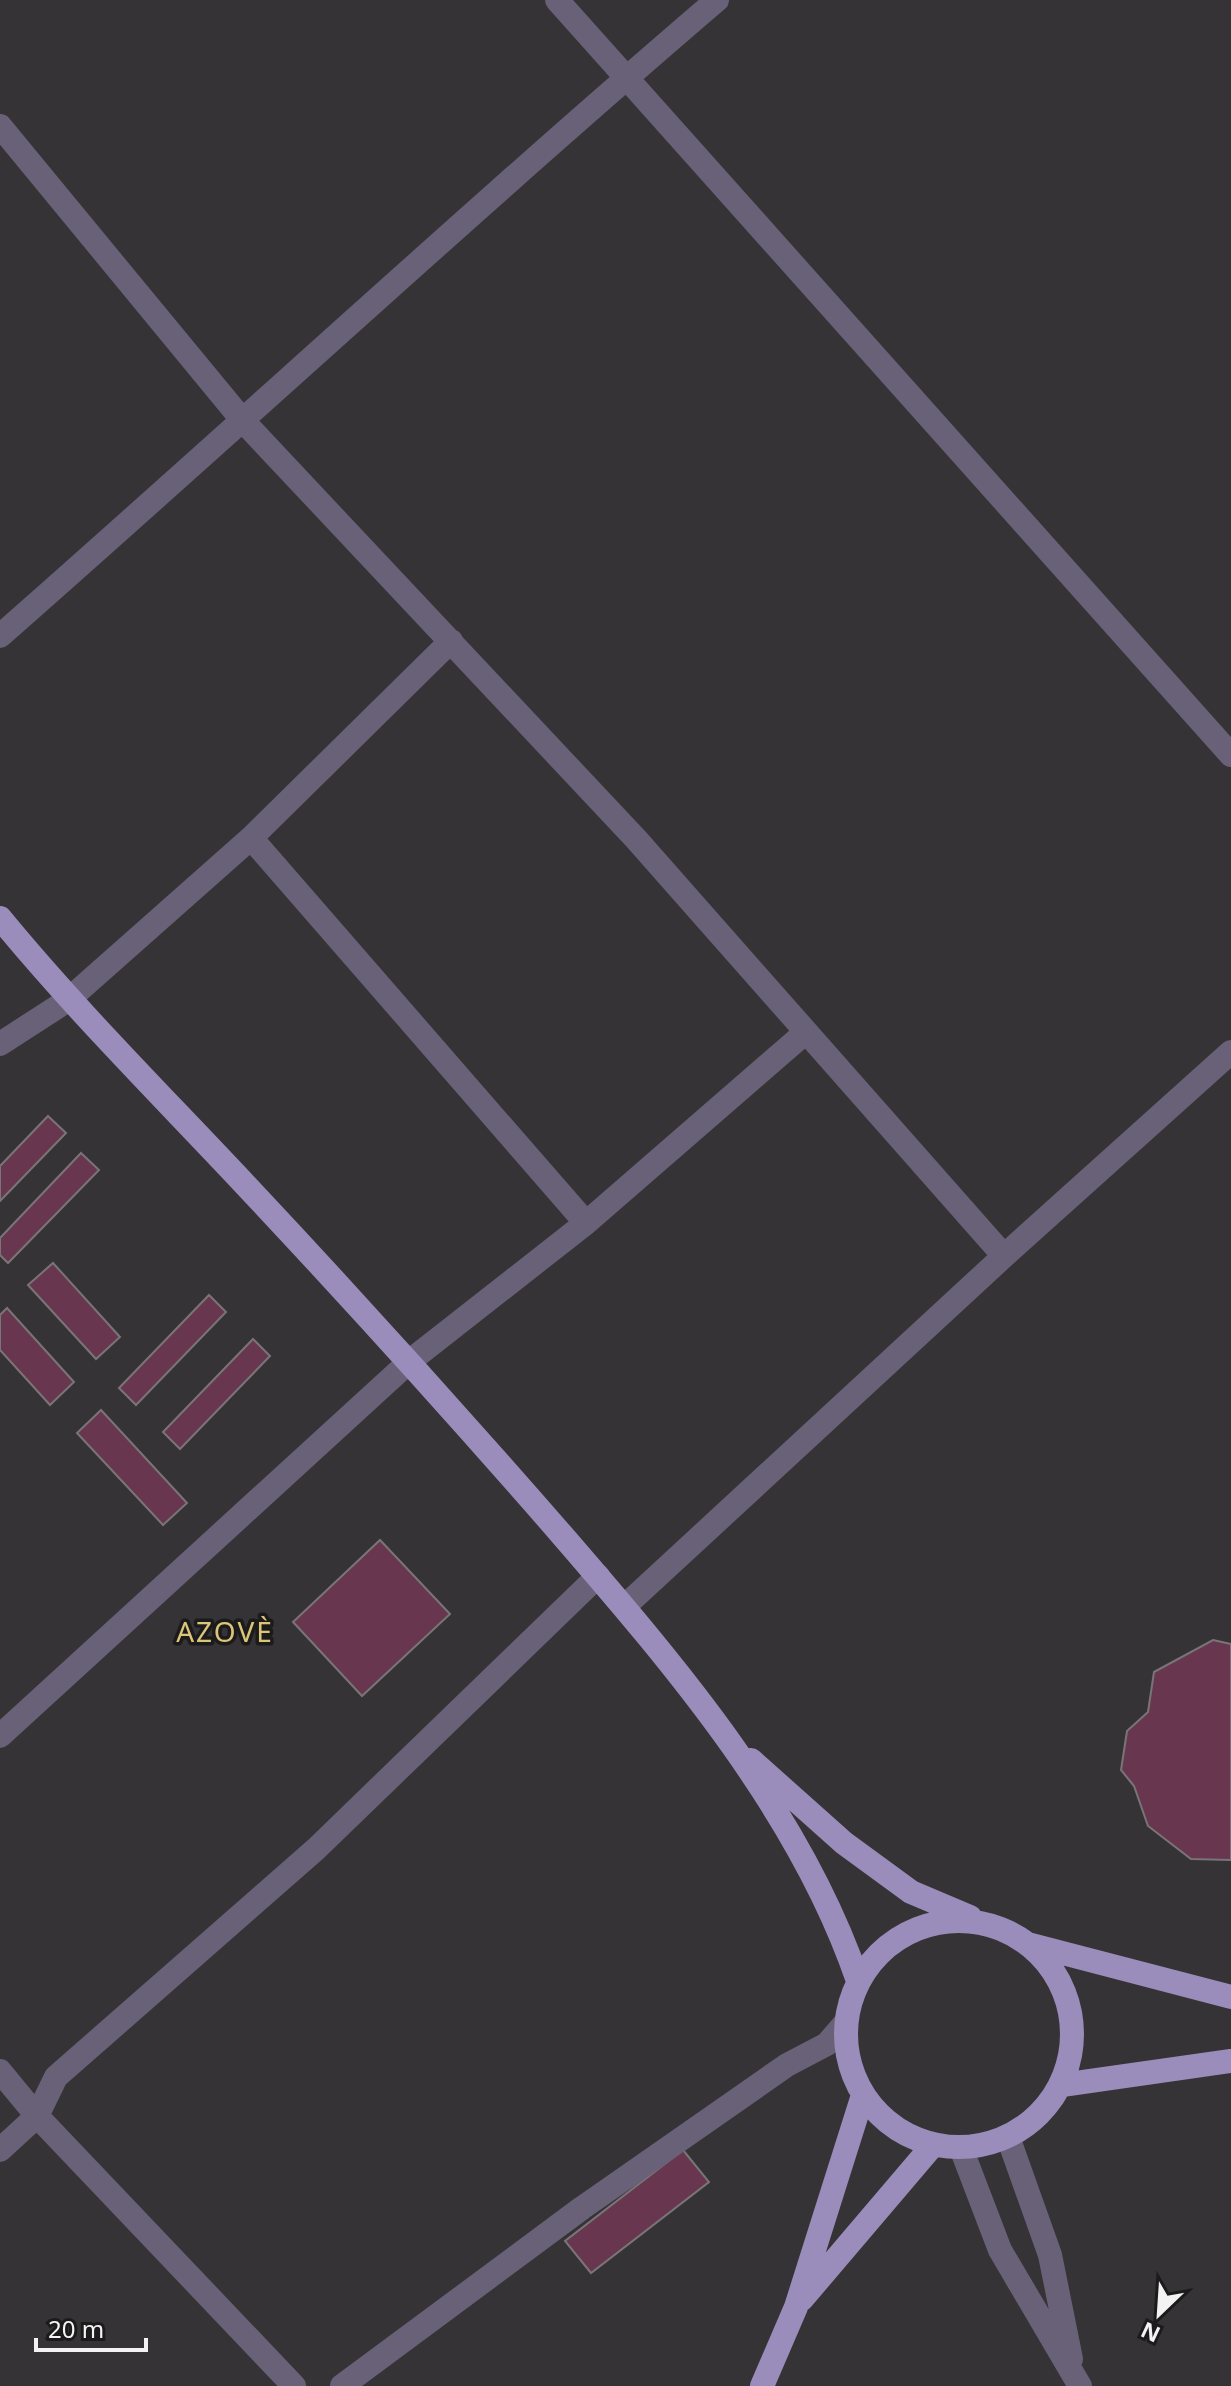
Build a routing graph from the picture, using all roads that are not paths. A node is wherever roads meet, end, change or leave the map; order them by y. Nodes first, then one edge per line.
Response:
1 (557, 0) edge
2 (717, 0) edge
3 (627, 77) junction
4 (0, 126) edge
5 (244, 422) junction
6 (0, 636) edge
7 (451, 641) junction
8 (1231, 755) edge
9 (251, 838) junction
10 (0, 918) edge
11 (68, 1000) junction
12 (806, 1032) junction
13 (0, 1044) edge
14 (1231, 1052) edge
15 (586, 1223) junction
16 (1004, 1256) junction
17 (410, 1361) junction
18 (598, 1576) junction
19 (625, 1606) junction
20 (0, 1736) edge
21 (731, 1743) junction
22 (984, 1924) junction
23 (1027, 1944) junction
24 (858, 1981) junction
25 (1231, 1997) edge
26 (846, 2022) junction
27 (1231, 2061) edge
28 (0, 2071) edge
29 (1062, 2085) junction
30 (863, 2095) junction
31 (37, 2116) junction
32 (1008, 2137) junction
33 (933, 2145) junction
34 (961, 2148) junction
35 (0, 2150) edge
36 (796, 2307) junction
37 (1078, 2383) edge
38 (294, 2386) edge
39 (342, 2386) edge
40 (762, 2386) edge

1 - 3 street
2 - 3 street
3 - 5 street
3 - 8 street
4 - 5 street
5 - 6 street
5 - 7 street
7 - 9 street
7 - 12 street
9 - 11 street
9 - 15 street
10 - 11 main road
11 - 13 street
11 - 17 main road
12 - 15 street
12 - 16 street
14 - 16 street
15 - 17 street
16 - 19 street
17 - 18 main road
17 - 20 street
18 - 19 main road
18 - 31 street
19 - 21 main road
21 - 22 main road
21 - 24 main road
22 - 23 main road
22 - 24 main road
23 - 25 main road
23 - 29 main road
24 - 26 main road
26 - 30 main road
26 - 39 street
27 - 29 main road
28 - 31 street
29 - 32 main road
30 - 33 main road
30 - 36 main road
31 - 35 street
31 - 38 street
32 - 34 main road
32 - 37 street
33 - 34 main road
33 - 36 main road
34 - 37 street
36 - 40 main road

